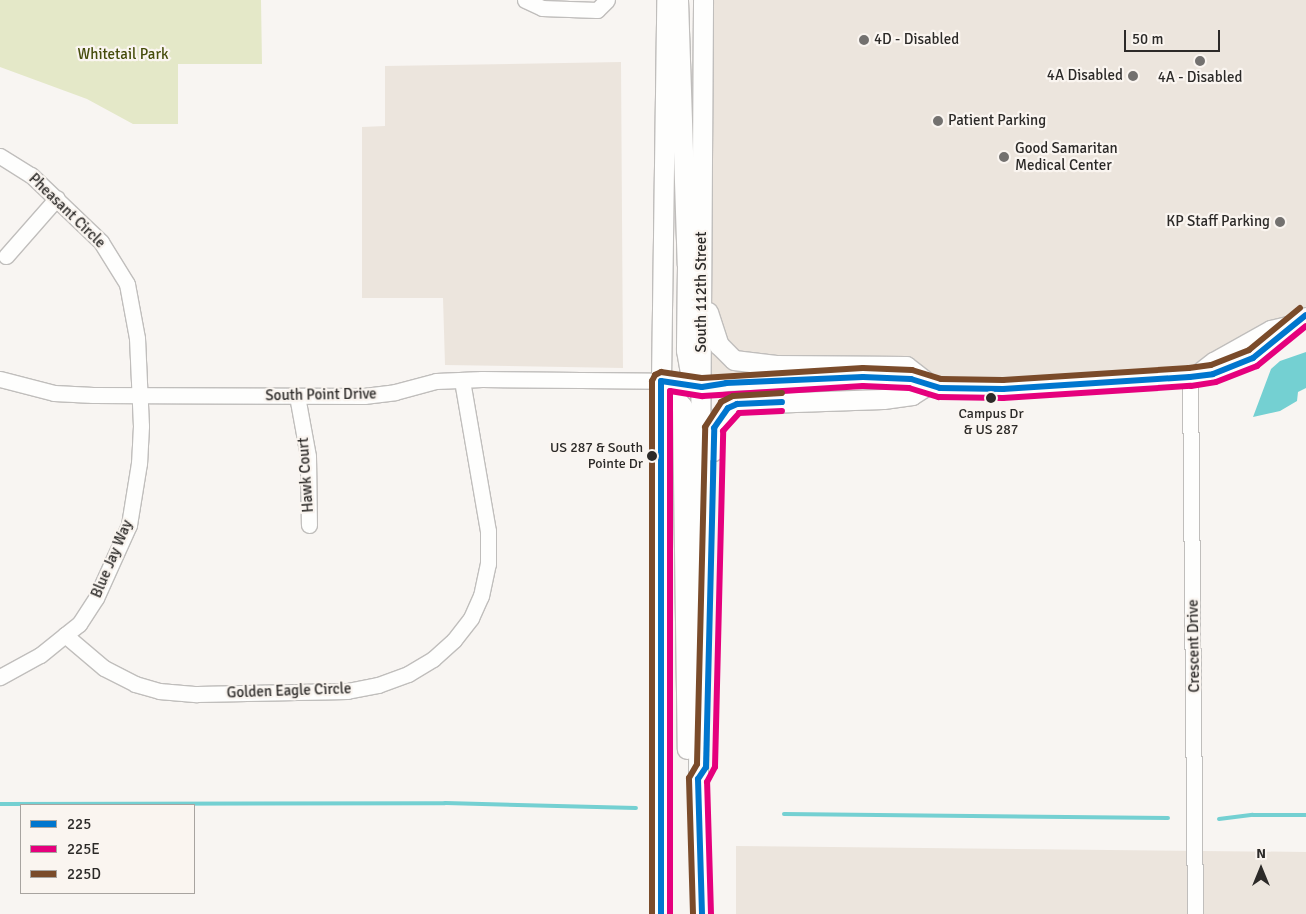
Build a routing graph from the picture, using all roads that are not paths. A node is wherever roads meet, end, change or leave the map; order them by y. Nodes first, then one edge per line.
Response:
1 (525, 0) edge
2 (607, 0) edge
3 (666, 0) edge
4 (678, 0) edge
5 (703, 0) edge
6 (0, 156) edge
7 (57, 198) junction
8 (6, 256) dead end
9 (702, 292) junction
10 (1306, 315) edge
11 (1190, 378) junction
12 (462, 380) junction
13 (661, 381) junction
14 (2, 384) edge
15 (929, 384) junction
16 (702, 387) junction
17 (139, 395) junction
18 (297, 396) junction
19 (309, 525) dead end
20 (65, 635) junction
21 (0, 677) edge
22 (698, 779) junction
23 (661, 914) edge
24 (702, 914) edge
25 (1195, 914) edge

1 - 2 street
3 - 13 main road
4 - 16 main road
5 - 9 main road, South 112th Street
6 - 7 street, Pheasant Circle
7 - 8 street
7 - 17 street, Pheasant Circle
9 - 15 main road
9 - 16 main road, South 112th Street
10 - 11 street
11 - 15 street, South Point Drive
11 - 25 street, Crescent Drive
12 - 13 street, South Point Drive
12 - 18 street, South Point Drive
12 - 20 street, Golden Eagle Circle
13 - 16 street, South Point Drive
13 - 22 main road
13 - 23 main road
14 - 17 street, South Point Drive
15 - 16 street, South Point Drive
15 - 22 main road
16 - 22 main road, South 112th Street
17 - 18 street, South Point Drive
17 - 20 street, Blue Jay Way
18 - 19 street, Hawk Court
20 - 21 street, Blue Jay Way
22 - 24 main road, South 112th Street

